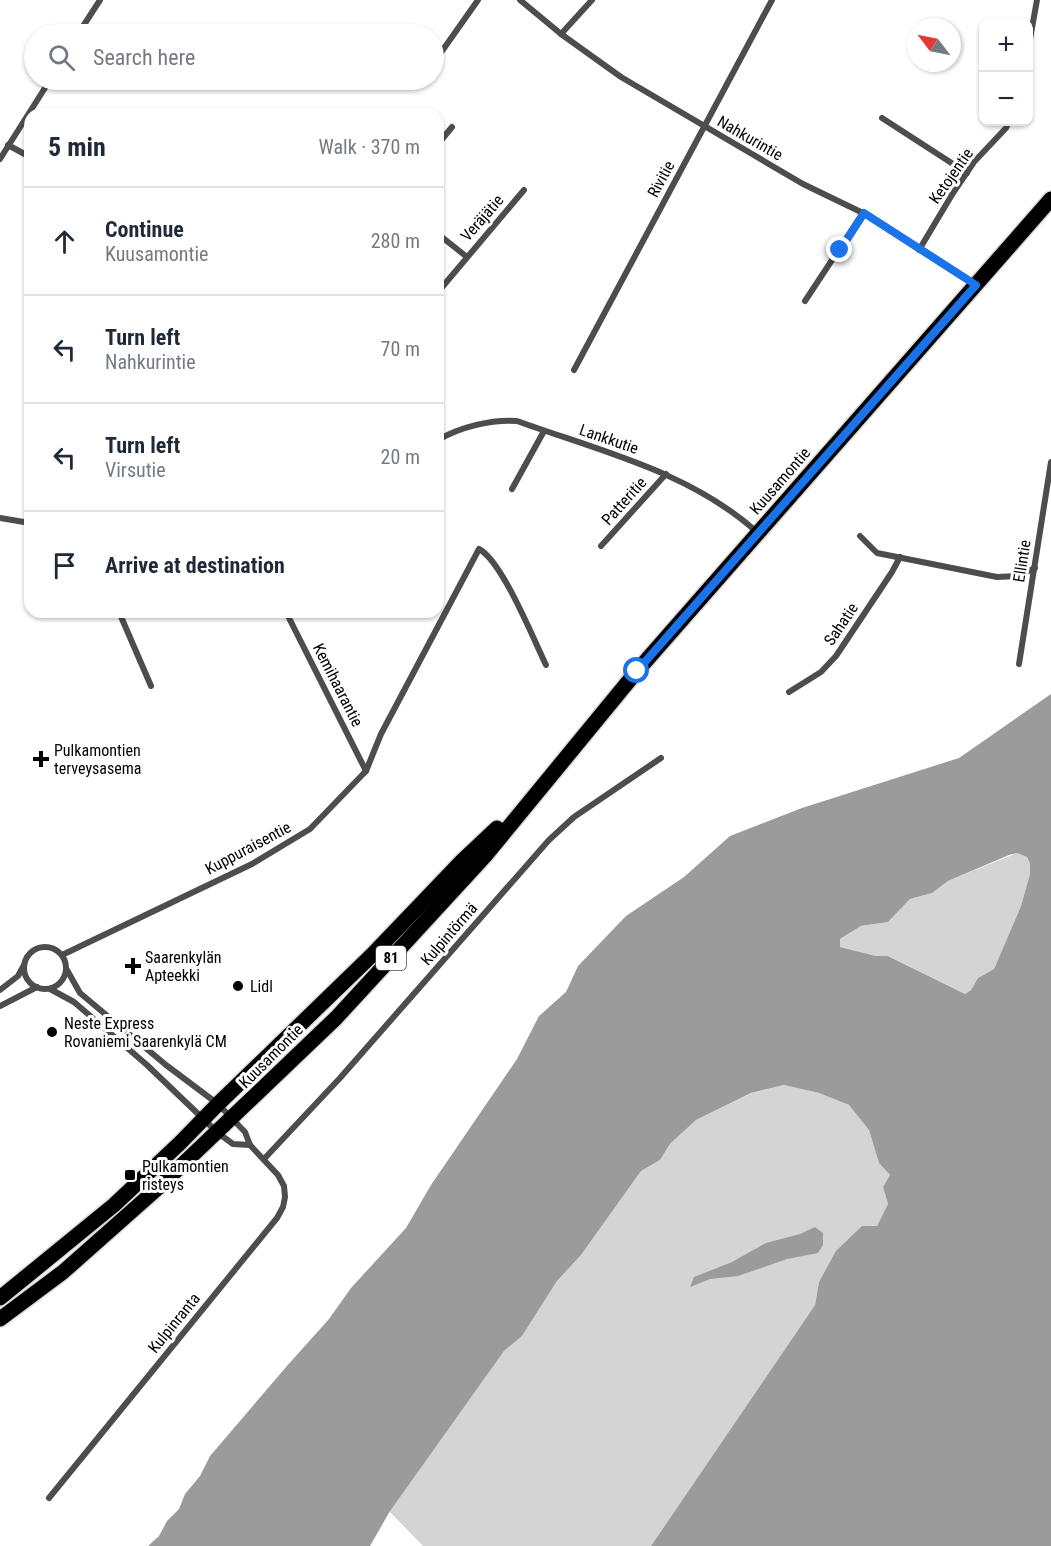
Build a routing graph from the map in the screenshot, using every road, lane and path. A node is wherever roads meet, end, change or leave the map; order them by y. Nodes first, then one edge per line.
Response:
1 (100, 0) edge
2 (478, 0) edge
3 (520, 0) edge
4 (592, 0) edge
5 (772, 0) edge
6 (1038, 0) edge
7 (84, 24) edge
8 (1033, 28) edge
9 (561, 34) junction
10 (444, 48) edge
11 (44, 90) edge
12 (32, 108) edge
13 (882, 118) dead end
14 (24, 120) edge
15 (1007, 126) edge
16 (452, 127) dead end
17 (704, 128) junction
18 (444, 137) edge
19 (8, 145) junction
20 (24, 154) edge
21 (0, 159) edge
22 (967, 173) junction
23 (524, 190) dead end
24 (1051, 199) edge
25 (864, 213) junction
26 (444, 239) edge
27 (919, 250) junction
28 (467, 257) junction
29 (444, 285) edge
30 (976, 285) junction
31 (805, 302) dead end
32 (574, 370) dead end
33 (544, 430) junction
34 (444, 436) edge
35 (1051, 462) edge
36 (666, 474) junction
37 (512, 489) dead end
38 (0, 518) edge
39 (24, 522) edge
40 (758, 533) junction
41 (860, 536) dead end
42 (601, 546) dead end
43 (900, 557) junction
44 (1035, 568) junction
45 (444, 615) edge
46 (121, 618) edge
47 (289, 618) edge
48 (442, 618) edge
49 (1019, 664) dead end
50 (546, 665) dead end
51 (151, 686) dead end
52 (789, 692) dead end
53 (661, 758) dead end
54 (366, 771) junction
55 (539, 789) junction
56 (62, 955) junction
57 (24, 964) junction
58 (67, 970) junction
59 (37, 987) junction
60 (50, 989) junction
61 (0, 990) edge
62 (0, 1005) edge
63 (218, 1104) junction
64 (233, 1118) junction
65 (203, 1120) junction
66 (218, 1133) junction
67 (250, 1145) junction
68 (264, 1159) junction
69 (0, 1298) edge
70 (0, 1319) edge
71 (49, 1498) dead end

1 - 7 street
2 - 10 street
3 - 9 street, Nahkurintie
4 - 9 street
5 - 17 street, Rivitie
6 - 8 street
9 - 17 street, Nahkurintie
11 - 12 street
13 - 22 street
14 - 19 street
15 - 22 street, Ketojentie
16 - 18 street
17 - 25 street, Nahkurintie
17 - 32 street, Rivitie
19 - 20 street
19 - 21 street
22 - 27 street, Ketojentie
23 - 28 street, Veräjätie
24 - 30 main road, Kuusamontie / 81
25 - 27 street, Nahkurintie
25 - 31 street
26 - 28 street
27 - 30 street, Nahkurintie
28 - 29 street, Veräjätie
30 - 40 main road, Kuusamontie / 81
33 - 34 street, Lankkutie
33 - 36 street, Lankkutie
33 - 37 street
35 - 44 street, Ellintie
36 - 40 street, Lankkutie
36 - 42 street, Patteritie
38 - 39 street
40 - 55 main road, Kuusamontie / 81
41 - 43 street
43 - 44 street
43 - 52 street, Sahatie
44 - 49 street, Ellintie
45 - 50 street, Kuppuraisentie
46 - 51 street
47 - 54 street, Kemihaarantie
48 - 54 street, Kuppuraisentie
53 - 68 street, Kulpintörmä
54 - 56 street, Kuppuraisentie
55 - 63 main road, Kuusamontie / 81
55 - 64 main road, Kuusamontie / 81
56 - 57 street
56 - 58 street
57 - 59 street
57 - 61 street
58 - 60 street
58 - 63 street
59 - 60 street
59 - 62 street
60 - 65 street
63 - 64 street
63 - 65 main road, Kuusamontie / 81
64 - 66 main road, Kuusamontie / 81
64 - 67 street
65 - 66 street
65 - 69 main road, Kuusamontie / 81
66 - 67 street
66 - 70 main road, Kuusamontie / 81
67 - 68 street
68 - 71 street, Kulpinranta

